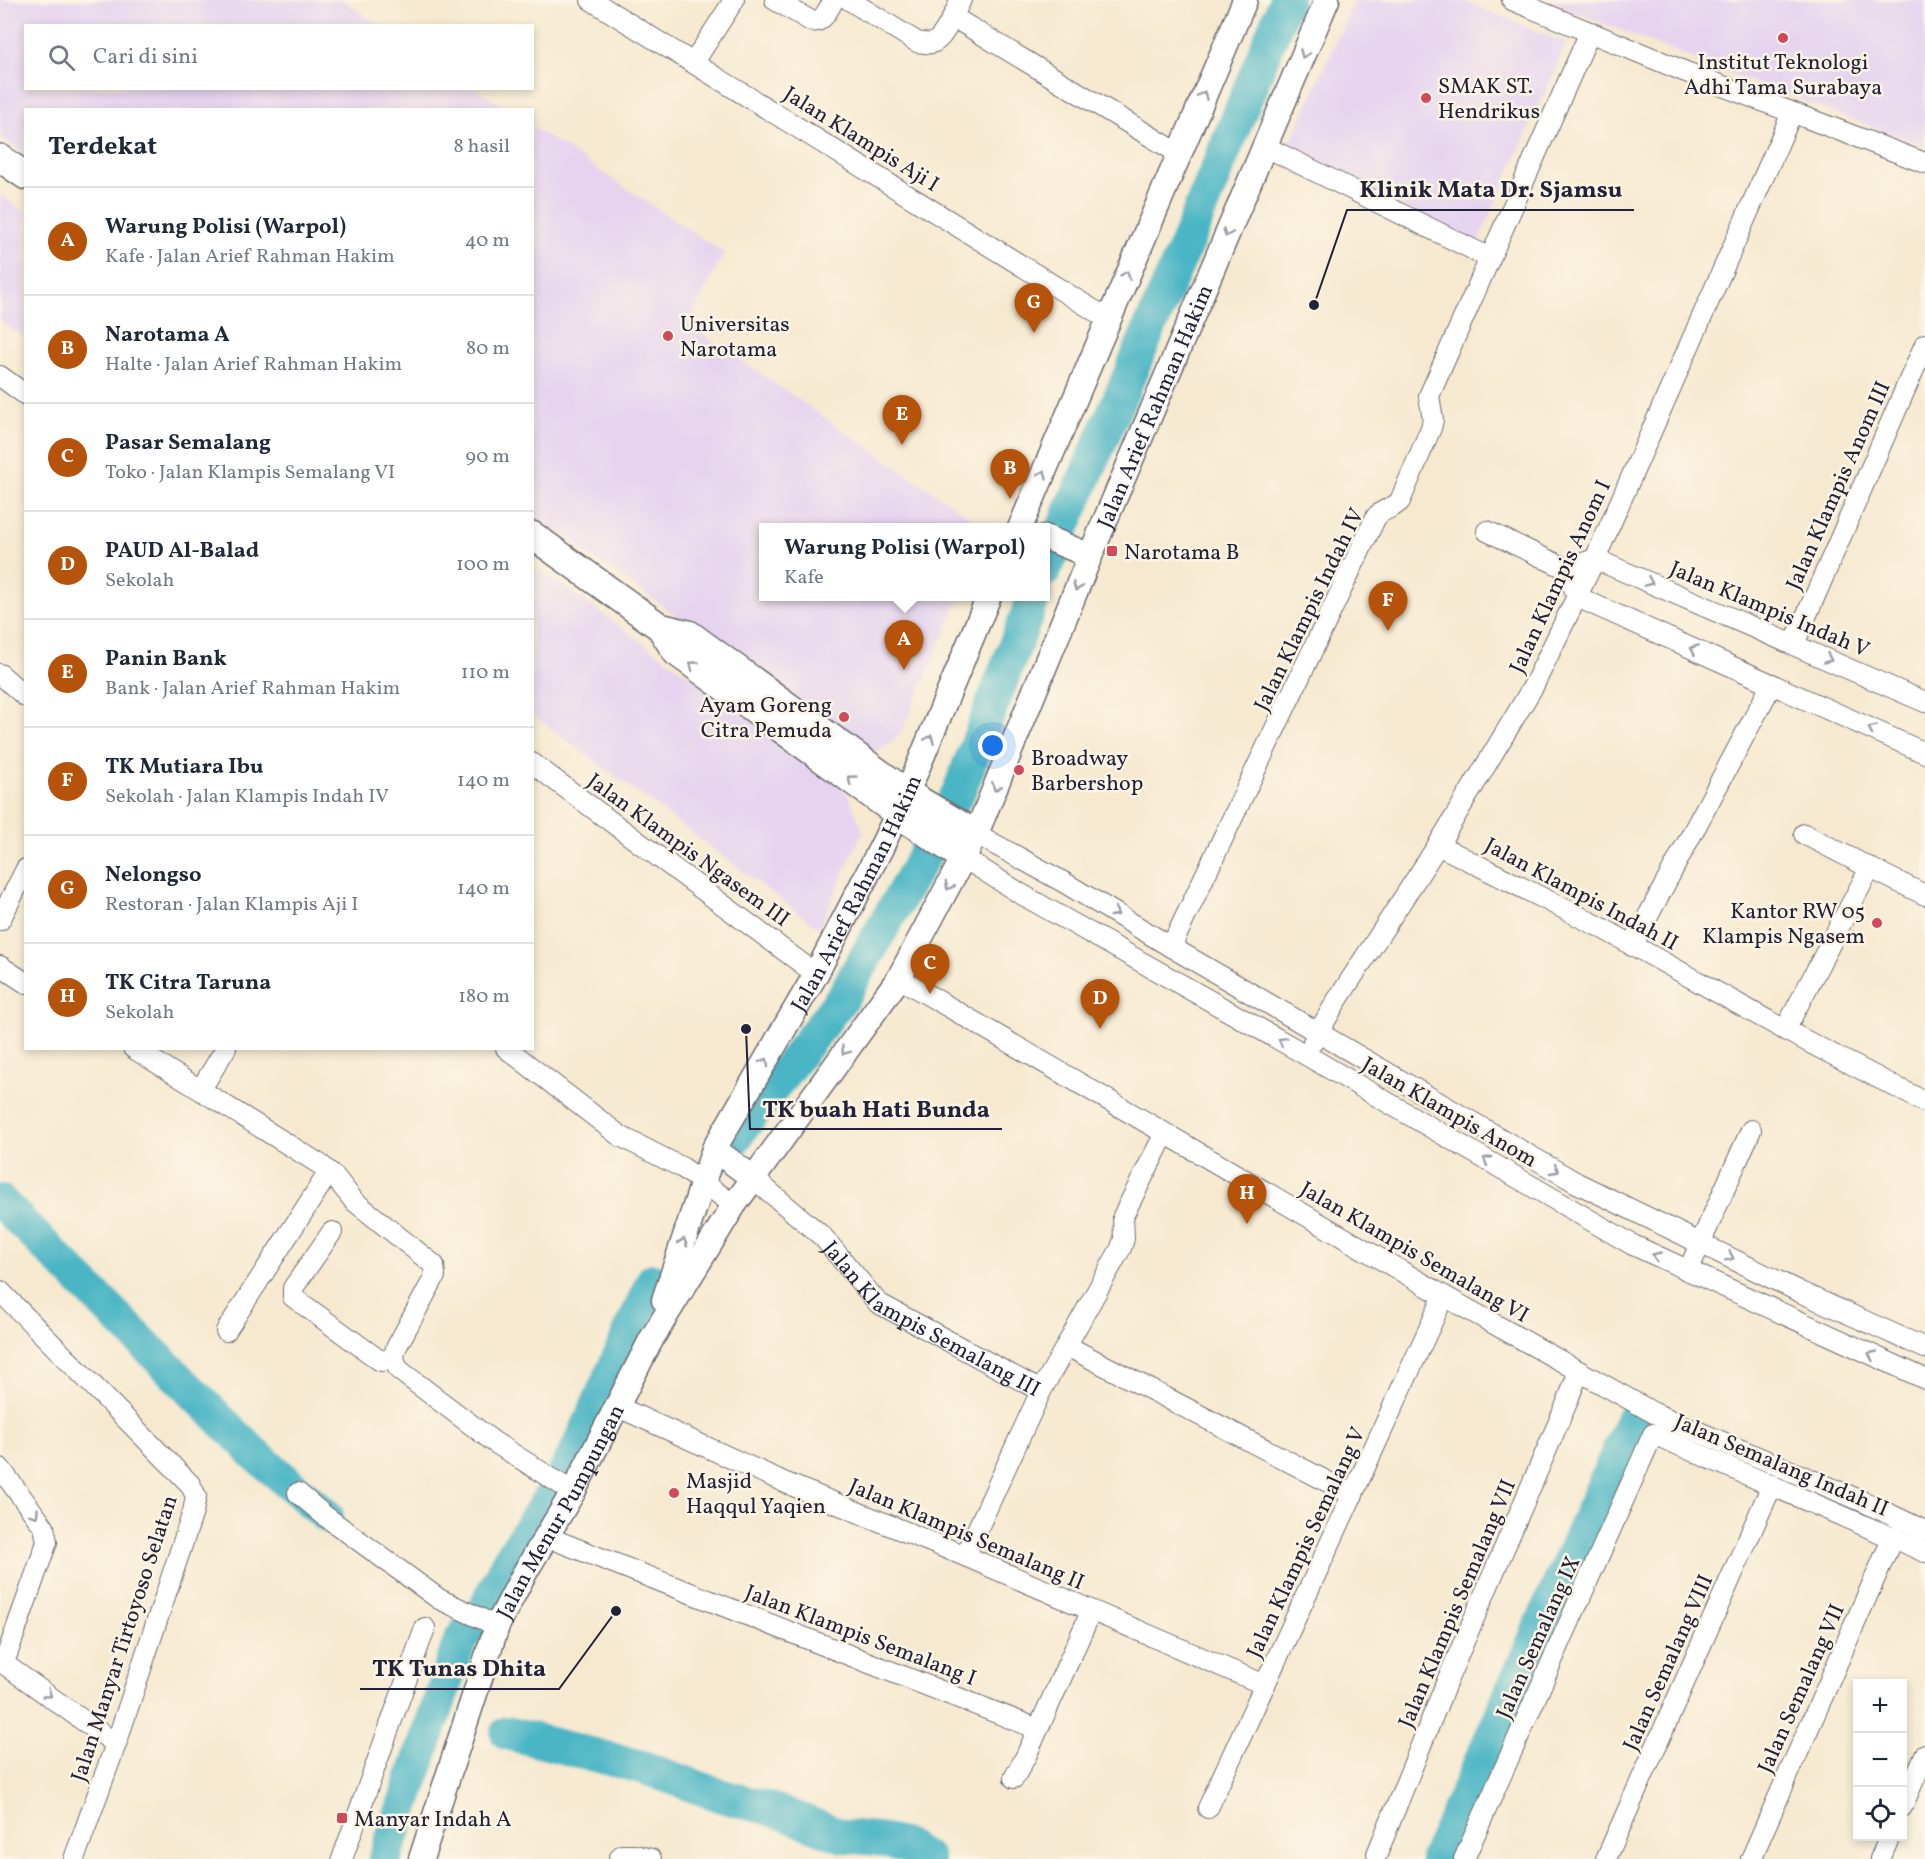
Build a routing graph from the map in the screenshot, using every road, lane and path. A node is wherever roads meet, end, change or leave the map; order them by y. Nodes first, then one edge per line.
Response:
1 (591, 0) edge
2 (734, 0) edge
3 (775, 0) edge
4 (834, 0) edge
5 (849, 0) edge
6 (1245, 0) edge
7 (1327, 0) edge
8 (1512, 0) edge
9 (957, 8) edge
10 (1590, 32) junction
11 (694, 62) junction
12 (1792, 113) junction
13 (1264, 146) junction
14 (1178, 153) junction
15 (0, 158) edge
16 (1925, 164) edge
17 (24, 175) edge
18 (1490, 258) junction
19 (1108, 318) junction
20 (1925, 344) edge
21 (0, 375) edge
22 (24, 393) edge
23 (1023, 523) edge
24 (1487, 531) dead end
25 (534, 537) edge
26 (1055, 541) edge
27 (1090, 556) junction
28 (1595, 559) junction
29 (1567, 569) junction
30 (1577, 597) junction
31 (987, 601) edge
32 (1794, 644) junction
33 (0, 674) edge
34 (1773, 684) junction
35 (24, 695) edge
36 (1925, 702) edge
37 (1925, 753) edge
38 (534, 764) edge
39 (908, 807) junction
40 (1804, 834) dead end
41 (962, 842) junction
42 (1438, 845) junction
43 (1035, 866) junction
44 (1870, 868) junction
45 (24, 873) edge
46 (1021, 894) junction
47 (1925, 895) edge
48 (0, 920) edge
49 (1632, 946) junction
50 (1171, 947) junction
51 (0, 966) edge
52 (816, 974) junction
53 (899, 978) junction
54 (24, 982) edge
55 (1785, 1030) junction
56 (1321, 1033) junction
57 (136, 1050) edge
58 (225, 1050) edge
59 (509, 1050) edge
60 (1306, 1055) junction
61 (201, 1089) junction
62 (1925, 1102) edge
63 (1751, 1130) dead end
64 (1164, 1135) junction
65 (714, 1149) junction
66 (329, 1172) junction
67 (753, 1178) junction
68 (703, 1181) junction
69 (734, 1205) junction
70 (332, 1232) dead end
71 (1701, 1243) junction
72 (1688, 1271) junction
73 (0, 1291) edge
74 (1444, 1296) junction
75 (226, 1330) dead end
76 (652, 1338) junction
77 (1067, 1346) junction
78 (1925, 1348) edge
79 (393, 1358) junction
80 (1579, 1371) junction
81 (1925, 1379) edge
82 (1041, 1390) junction
83 (618, 1407) junction
84 (1653, 1434) joint
85 (0, 1468) edge
86 (1772, 1485) junction
87 (562, 1486) junction
88 (298, 1493) dead end
89 (1353, 1495) junction
90 (1925, 1531) edge
91 (547, 1537) junction
92 (1893, 1537) junction
93 (1925, 1552) edge
94 (965, 1556) junction
95 (1091, 1611) junction
96 (489, 1623) junction
97 (425, 1628) dead end
98 (2, 1662) edge
99 (1265, 1685) junction
100 (1038, 1729) junction
101 (116, 1744) junction
102 (1925, 1755) edge
103 (1014, 1778) dead end
104 (1907, 1796) edge
105 (1208, 1808) dead end
106 (1888, 1841) edge
107 (1377, 1854) dead end
108 (74, 1859) edge
109 (342, 1859) edge
110 (421, 1859) edge
111 (619, 1859) edge
112 (651, 1859) edge
113 (1464, 1859) edge
114 (1606, 1859) edge
115 (1751, 1859) edge
116 (1880, 1859) edge

1 - 11 street, Jalan Klampis Aji I
2 - 11 street
3 - 4 street
5 - 9 street
14 -> 6 street
7 -> 13 street, Jalan Arief Rahman Hakim
8 - 10 street
9 - 14 street
10 - 12 street
10 - 18 street, Jalan Klampis Indah IV
11 - 19 street, Jalan Klampis Aji I
12 - 16 street
12 - 28 street, Jalan Klampis Anom I
13 - 18 street
13 -> 27 street, Jalan Arief Rahman Hakim
19 -> 14 street
15 - 17 main road
18 - 50 street, Jalan Klampis Indah IV
23 -> 19 street
20 - 32 street, Jalan Klampis Anom III
21 - 22 street
24 - 29 street
25 - 39 main road
26 - 27 street
27 -> 41 street, Jalan Arief Rahman Hakim
28 - 29 street
28 - 30 street, Jalan Klampis Anom I
28 -> 32 street, Jalan Klampis Indah V
29 - 30 street
34 -> 30 street
30 - 42 street, Jalan Klampis Anom I
39 -> 31 street, Jalan Arief Rahman Hakim
32 -> 36 street, Jalan Klampis Indah V
33 - 35 street
37 -> 34 street
34 - 49 street
38 - 52 street, Jalan Klampis Ngasem III
39 - 41 main road
39 - 52 street, Jalan Arief Rahman Hakim
40 - 44 street
41 - 43 street, Jalan Klampis Anom
41 - 46 street, Jalan Klampis Anom
41 -> 53 street, Jalan Arief Rahman Hakim
42 - 49 street, Jalan Klampis Indah II
42 - 56 street, Jalan Klampis Anom I
43 - 46 street
43 -> 50 street, Jalan Klampis Anom
44 - 47 street
44 - 55 street
45 - 48 street
60 -> 46 street, Jalan Klampis Anom
49 - 55 street, Jalan Klampis Indah II
50 - 56 street, Jalan Klampis Anom
51 - 54 street
65 -> 52 street, Jalan Arief Rahman Hakim
53 - 64 street, Jalan Klampis Semalang VI
53 -> 67 street, Jalan Arief Rahman Hakim
55 - 62 street, Jalan Klampis Indah II
56 - 60 street, Jalan Klampis Anom I
56 -> 71 street, Jalan Klampis Anom
57 - 61 street
58 - 61 street
59 - 68 street
72 -> 60 street, Jalan Klampis Anom
61 - 66 street
63 - 71 street
64 - 74 street, Jalan Klampis Semalang VI
64 - 77 street
65 - 67 street, Jalan Klampis Semalang III
65 - 68 street, Jalan Arief Rahman Hakim
66 - 75 street
66 - 79 street
67 - 69 street, Jalan Arief Rahman Hakim
67 - 82 street, Jalan Klampis Semalang III
68 - 69 street
76 -> 68 street, Jalan Menur Pumpungan
69 - 76 street, Jalan Menur Pumpungan
70 - 79 street
71 - 72 street
71 -> 78 street, Jalan Klampis Anom
81 -> 72 street, Jalan Klampis Anom
73 - 101 street, Jalan Manyar Tirtoyoso Selatan
74 - 80 street, Jalan Klampis Semalang VI
74 - 89 street, Jalan Klampis Semalang V
76 - 83 street, Jalan Menur Pumpungan
77 - 82 street
77 - 89 street
79 - 87 street
80 - 90 street, Jalan Klampis Semalang VI
80 - 107 street, Jalan Klampis Semalang VII
82 - 94 street, Jalan Klampis Semalang III
83 - 87 street, Jalan Menur Pumpungan
83 - 94 street, Jalan Klampis Semalang II
84 - 86 street, Jalan Semalang Indah II
84 - 113 street, Jalan Semalang IX
85 -> 98 street
86 - 92 street, Jalan Semalang Indah II
86 - 114 street, Jalan Semalang VIII
87 - 91 street, Jalan Menur Pumpungan
88 - 96 street
89 - 99 street, Jalan Klampis Semalang V
91 - 96 street, Jalan Menur Pumpungan
91 - 100 street, Jalan Klampis Semalang I
92 - 93 street, Jalan Semalang Indah II
92 - 115 street, Jalan Semalang VII
94 - 95 street, Jalan Klampis Semalang II
95 - 99 street, Jalan Klampis Semalang II
95 - 100 street
96 - 110 street, Jalan Menur Pumpungan
97 - 109 street
98 -> 101 street
99 - 105 street, Jalan Klampis Semalang V
100 - 103 street
101 - 108 street, Jalan Manyar Tirtoyoso Selatan
102 - 104 street
106 - 116 street
111 - 112 street

